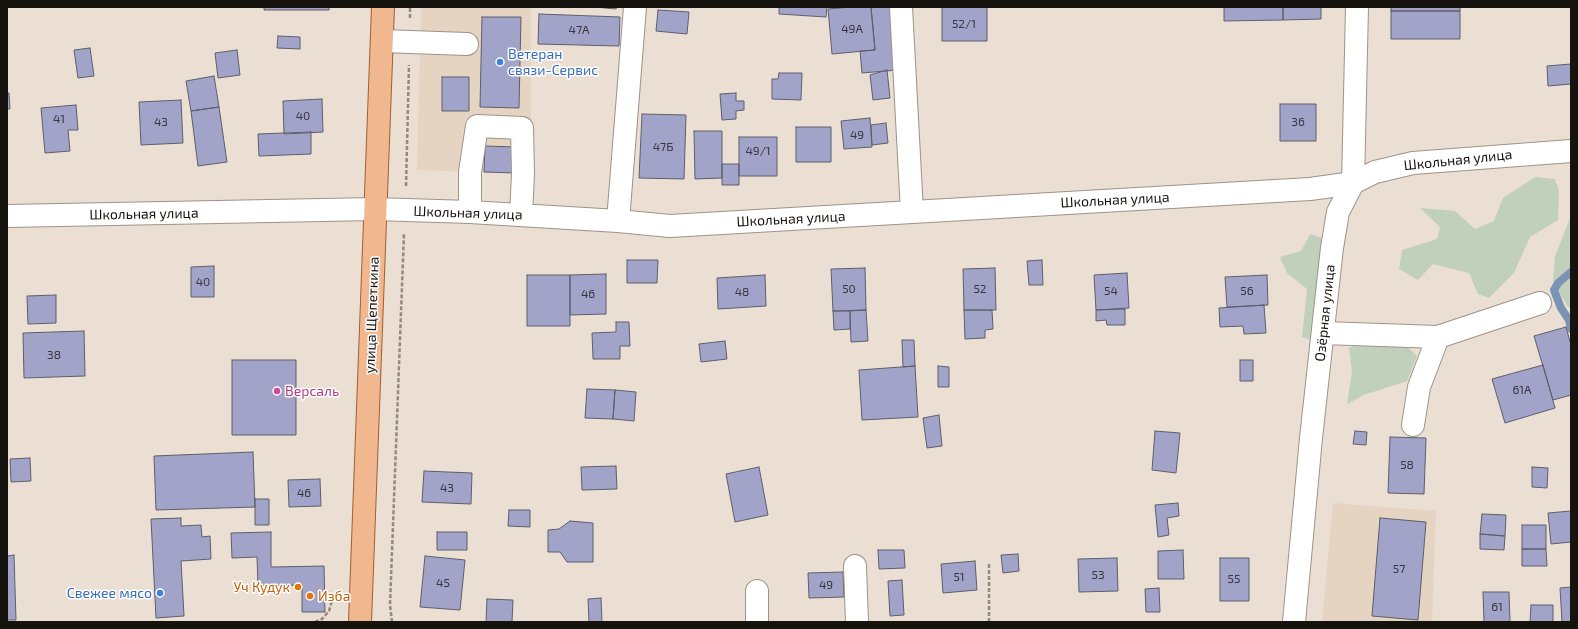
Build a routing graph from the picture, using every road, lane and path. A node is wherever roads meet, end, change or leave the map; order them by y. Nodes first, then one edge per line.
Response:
1 (383, 7) edge
2 (410, 7) edge
3 (635, 7) edge
4 (901, 7) edge
5 (1357, 7) edge
6 (382, 41) junction
7 (409, 42) junction
8 (467, 44) dead end
9 (1571, 150) edge
10 (1353, 183) junction
11 (375, 209) junction
12 (405, 210) junction
13 (470, 212) junction
14 (912, 212) junction
15 (521, 215) junction
16 (7, 216) edge
17 (618, 221) junction
18 (1540, 303) dead end
19 (1324, 333) junction
20 (1438, 337) junction
21 (1413, 425) dead end
22 (989, 564) dead end
23 (855, 566) dead end
24 (757, 591) dead end
25 (360, 622) edge
26 (392, 622) edge
27 (757, 622) edge
28 (857, 622) edge
29 (989, 622) edge
30 (1294, 622) edge

1 - 6 main road, улица Щепеткина
2 - 7 path
3 - 17 street
4 - 14 street
5 - 10 street, Озёрная улица
6 - 7 street
6 - 11 main road, улица Щепеткина
7 - 8 street
7 - 12 path
9 - 10 street, Школьная улица
10 - 14 street, Школьная улица
10 - 19 street, Озёрная улица
11 - 12 street, Школьная улица
11 - 16 street, Школьная улица
11 - 25 main road, улица Щепеткина
12 - 13 street, Школьная улица
12 - 26 path
13 - 15 street, Школьная улица
13 - 15 street
14 - 17 street, Школьная улица
15 - 17 street, Школьная улица
18 - 20 street
19 - 20 street
19 - 30 street, Озёрная улица
20 - 21 street
22 - 29 path
23 - 28 street
24 - 27 street

